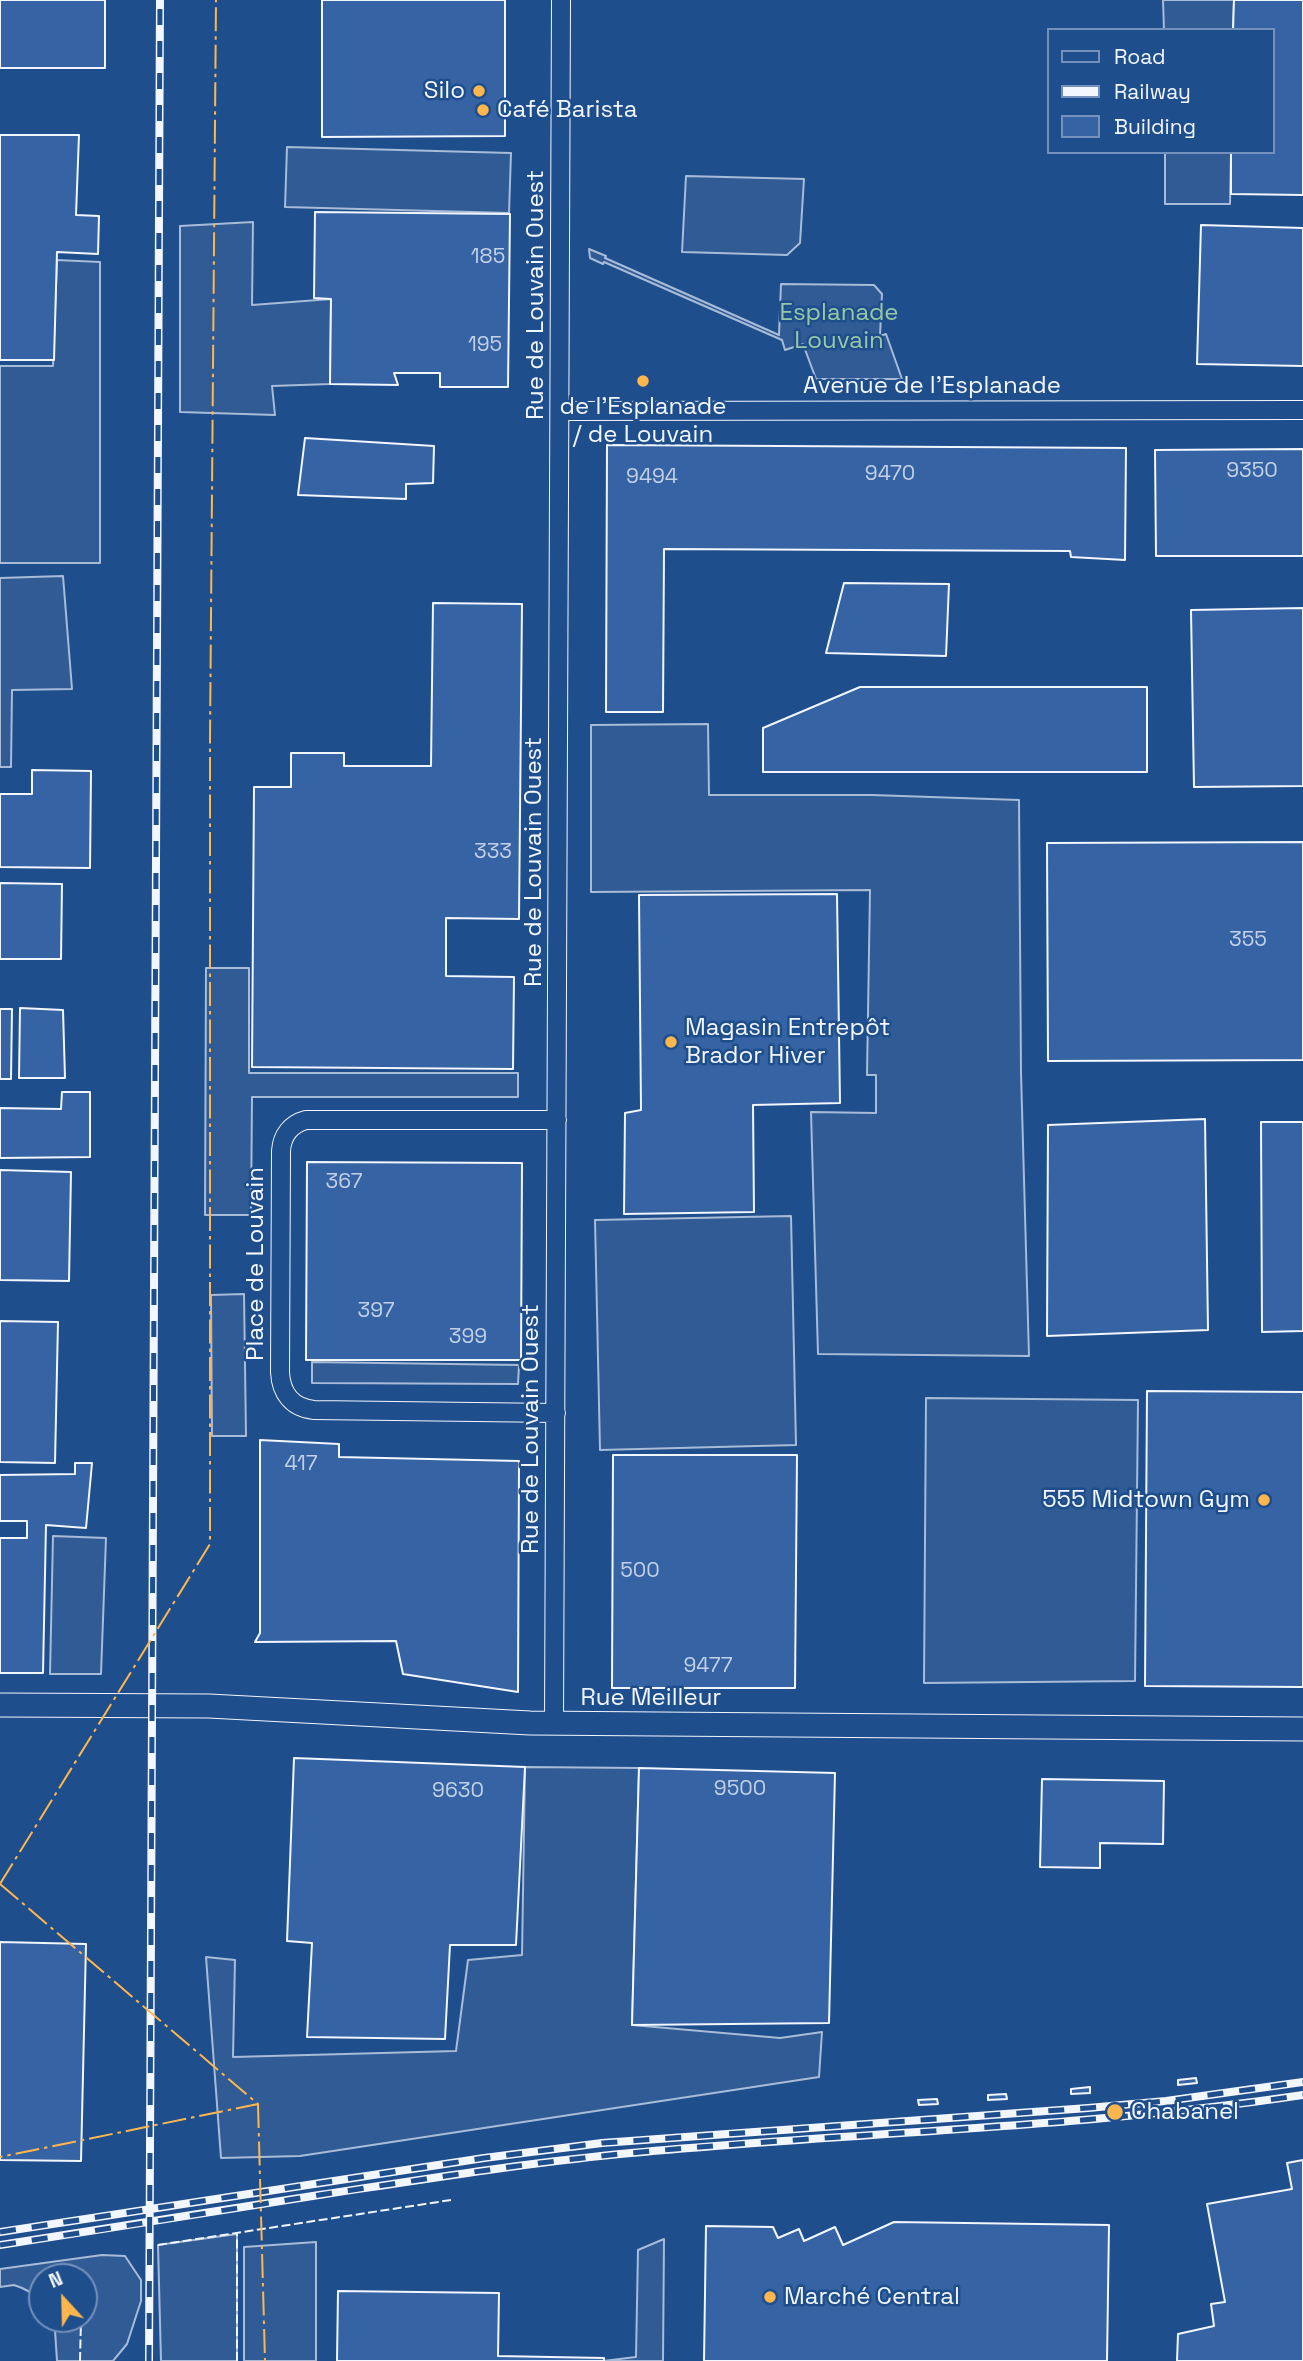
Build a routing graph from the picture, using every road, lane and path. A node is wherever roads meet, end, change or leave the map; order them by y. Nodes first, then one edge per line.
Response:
1 (561, 0) edge
2 (1303, 410) edge
3 (561, 411) junction
4 (557, 1119) junction
5 (555, 1413) junction
6 (0, 1705) edge
7 (554, 1724) junction
8 (1303, 1729) edge

1 - 3 street, Rue de Louvain Ouest
2 - 3 street, Avenue de l'Esplanade
3 - 4 street, Rue de Louvain Ouest
4 - 5 street, Rue de Louvain Ouest
4 - 5 street, Place de Louvain
5 - 7 street, Rue de Louvain Ouest
6 - 7 street, Rue Meilleur
7 - 8 street, Rue Meilleur

